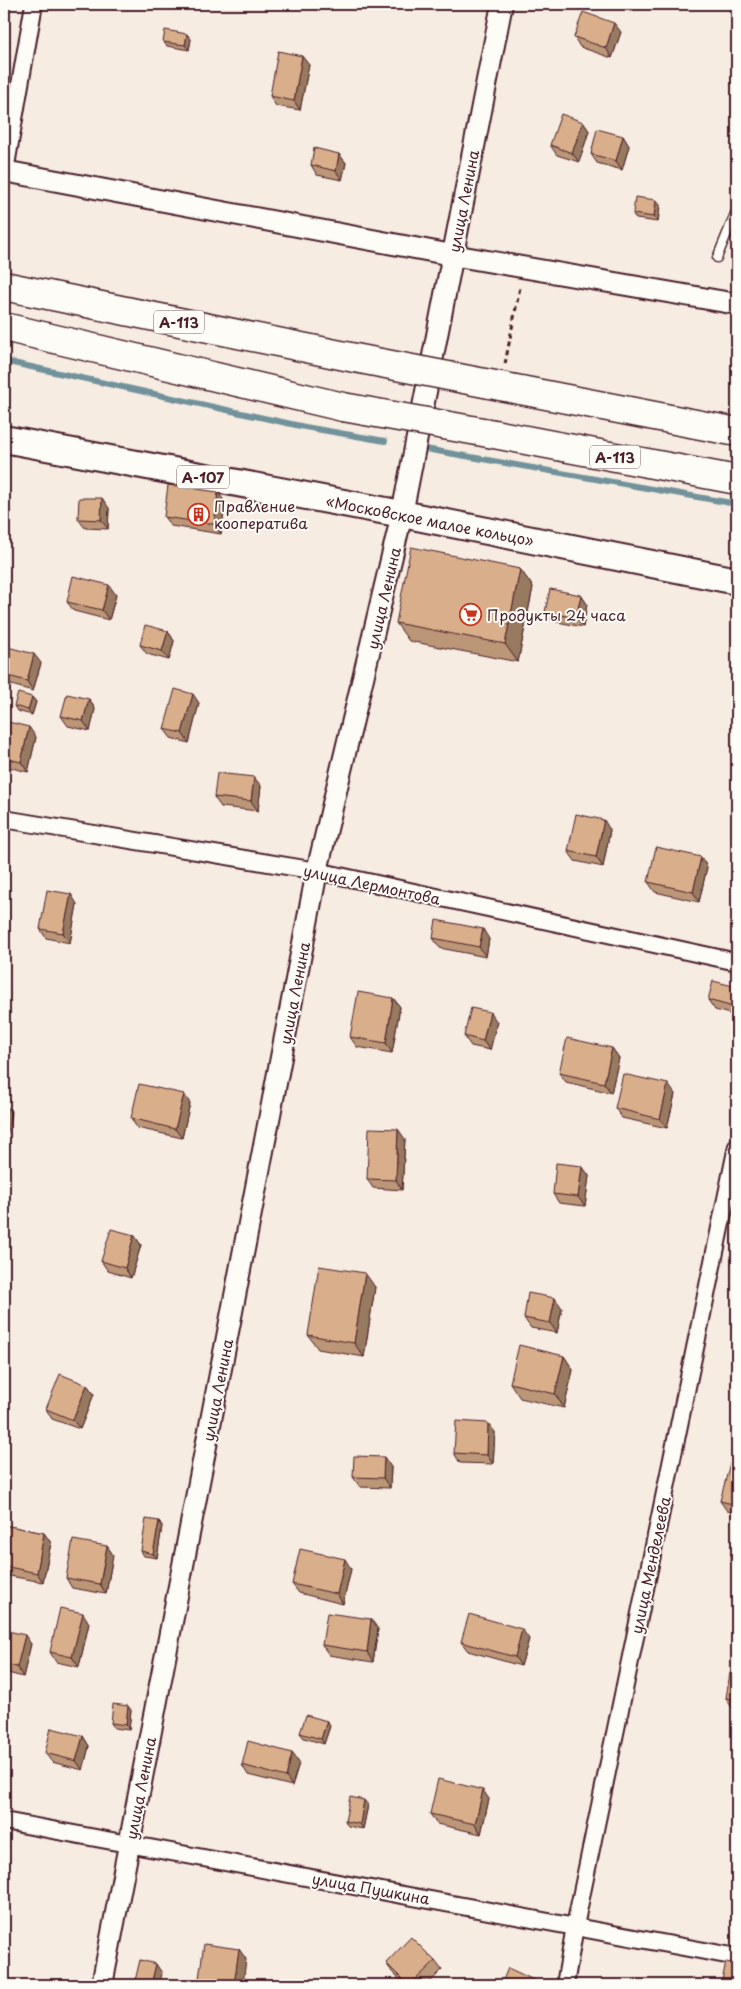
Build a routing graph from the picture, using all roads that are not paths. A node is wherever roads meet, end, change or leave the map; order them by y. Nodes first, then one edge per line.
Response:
1 (34, 4) edge
2 (502, 4) edge
3 (4, 171) edge
4 (737, 208) edge
5 (452, 255) junction
6 (717, 258) dead end
7 (4, 286) edge
8 (737, 304) edge
9 (4, 328) edge
10 (737, 432) edge
11 (4, 439) edge
12 (737, 480) edge
13 (402, 514) junction
14 (737, 581) edge
15 (4, 819) edge
16 (318, 871) junction
17 (737, 962) edge
18 (737, 1146) edge
19 (4, 1820) edge
20 (130, 1844) junction
21 (576, 1926) junction
22 (737, 1957) edge
23 (102, 1985) edge
24 (565, 1985) edge

1 - 3 street
2 - 5 street, улица Ленина
3 - 5 street
4 - 6 lane
5 - 8 street
5 - 13 street, улица Ленина
7 - 10 highway, А-113, bridge
9 - 12 highway, А-113, bridge
11 - 13 highway, «Московское малое кольцо» / А-107
13 - 14 highway, «Московское малое кольцо» / А-107
13 - 16 street, улица Ленина
15 - 16 street, улица Лермонтова
16 - 17 street, улица Лермонтова
16 - 20 street, улица Ленина
18 - 21 street, улица Менделеева
19 - 20 street, улица Пушкина
20 - 21 street, улица Пушкина
20 - 23 street, улица Ленина
21 - 22 street, улица Пушкина
21 - 24 street, улица Менделеева

